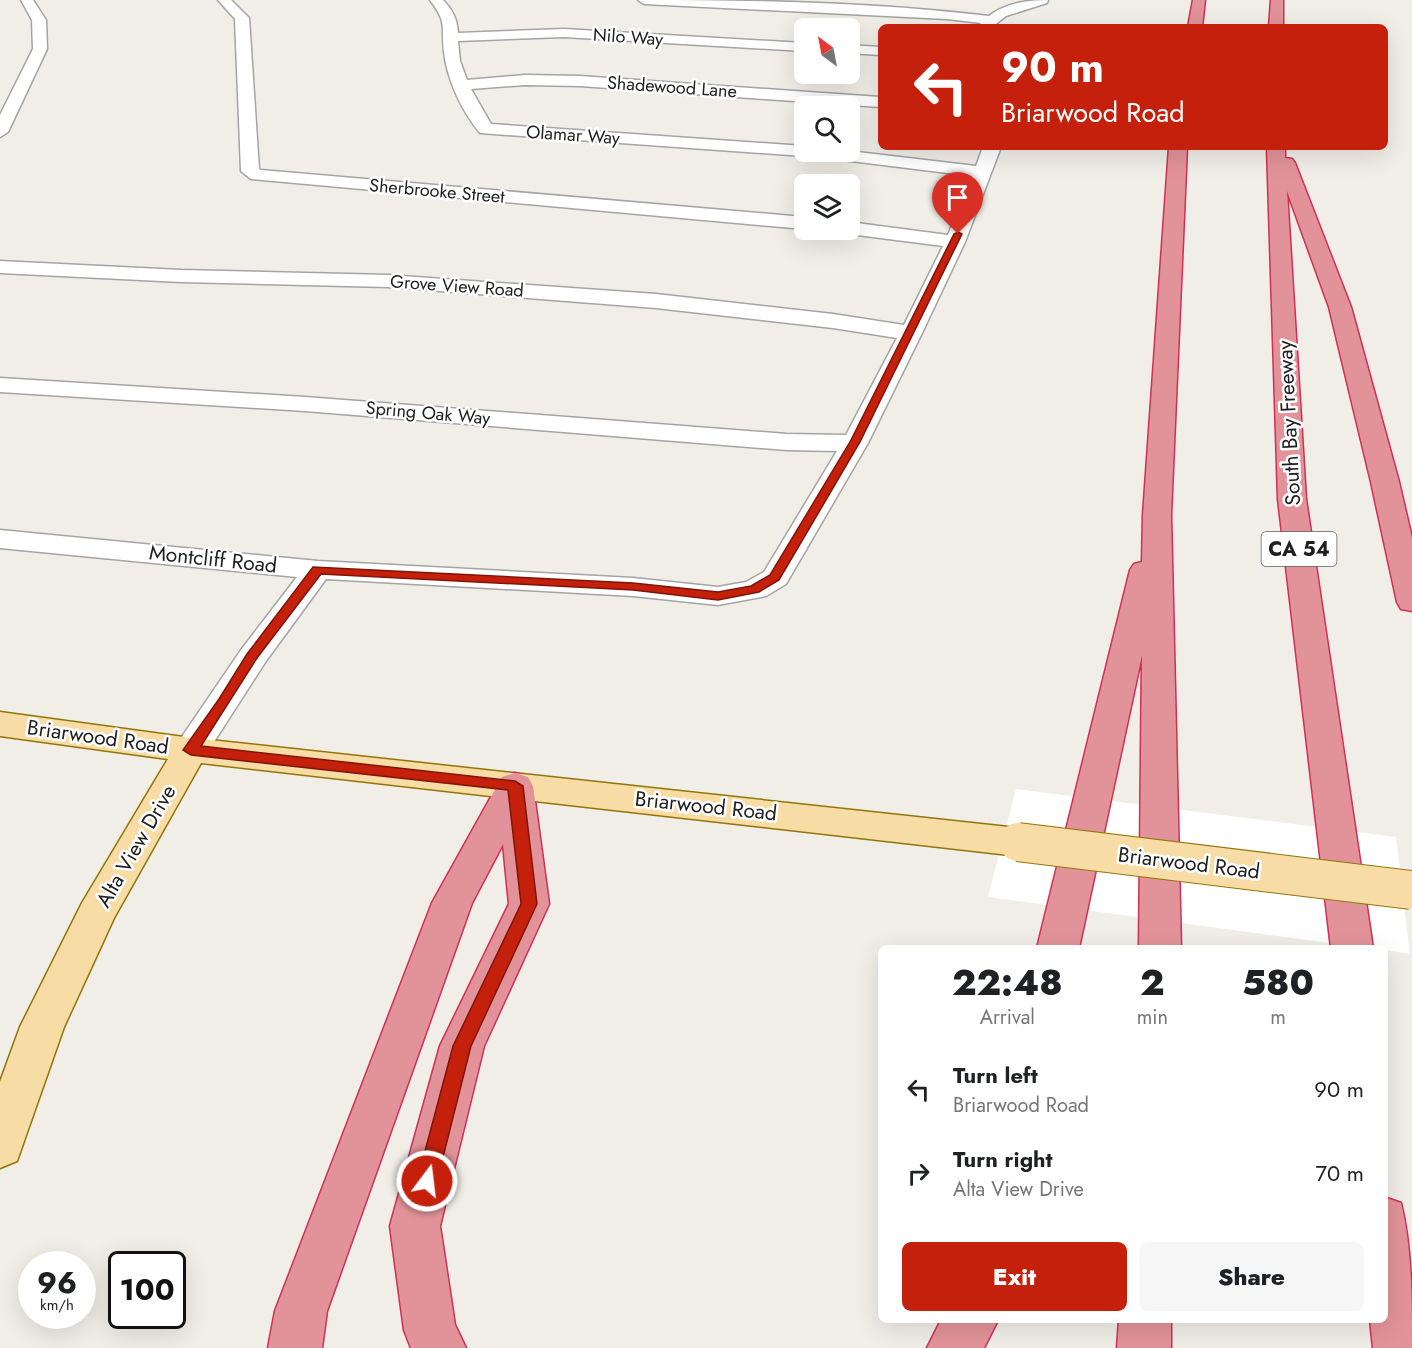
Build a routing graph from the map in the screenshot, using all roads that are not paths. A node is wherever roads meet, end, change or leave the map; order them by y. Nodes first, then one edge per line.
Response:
1 (27, 0) edge
2 (224, 0) edge
3 (436, 0) edge
4 (644, 0) edge
5 (1042, 0) edge
6 (1199, 0) edge
7 (1277, 0) edge
8 (987, 23) edge
9 (1195, 24) edge
10 (1276, 24) edge
11 (452, 37) junction
12 (794, 46) edge
13 (860, 50) edge
14 (878, 51) edge
15 (463, 86) junction
16 (878, 102) edge
17 (0, 132) edge
18 (794, 150) edge
19 (991, 150) edge
20 (1178, 150) edge
21 (1278, 150) edge
22 (1279, 150) edge
23 (860, 157) edge
24 (982, 172) junction
25 (794, 222) edge
26 (860, 229) edge
27 (955, 242) junction
28 (0, 267) edge
29 (911, 333) junction
30 (0, 385) edge
31 (855, 442) junction
32 (1157, 515) junction
33 (0, 539) edge
34 (318, 570) junction
35 (1412, 602) edge
36 (0, 724) edge
37 (191, 750) junction
38 (515, 786) junction
39 (1411, 890) edge
40 (1059, 945) edge
41 (1160, 945) edge
42 (1352, 945) edge
43 (0, 1146) edge
44 (1388, 1252) edge
45 (970, 1323) edge
46 (1145, 1323) edge
47 (295, 1348) edge
48 (440, 1348) edge
49 (954, 1348) edge
50 (1144, 1348) edge
51 (1400, 1348) edge

1 - 17 street
2 - 25 street, Sherbrooke Street
3 - 11 street, Olamar Way
4 - 8 street
5 - 8 street
6 - 9 highway
7 - 10 highway
11 - 12 street, Nilo Way
11 - 15 street, Olamar Way
13 - 14 street
15 - 16 street, Shadewood Lane
15 - 18 street, Olamar Way
19 - 24 street, Montcliff Road
20 - 32 highway
21 - 42 highway, South Bay Freeway / CA 54
22 - 35 highway
23 - 24 street
24 - 27 street, Montcliff Road
26 - 27 street
27 - 29 street, Montcliff Road
28 - 29 street, Grove View Road
29 - 31 street, Montcliff Road
30 - 31 street, Spring Oak Way
31 - 34 street, Montcliff Road
32 - 40 highway
32 - 41 highway
33 - 34 street, Montcliff Road
34 - 37 street, Alta View Drive
36 - 37 main road, Briarwood Road
37 - 38 main road, Briarwood Road
37 - 43 main road, Alta View Drive
38 - 39 main road, Briarwood Road, bridge
38 - 47 highway
38 - 48 highway
44 - 51 highway
45 - 49 highway
46 - 50 highway

